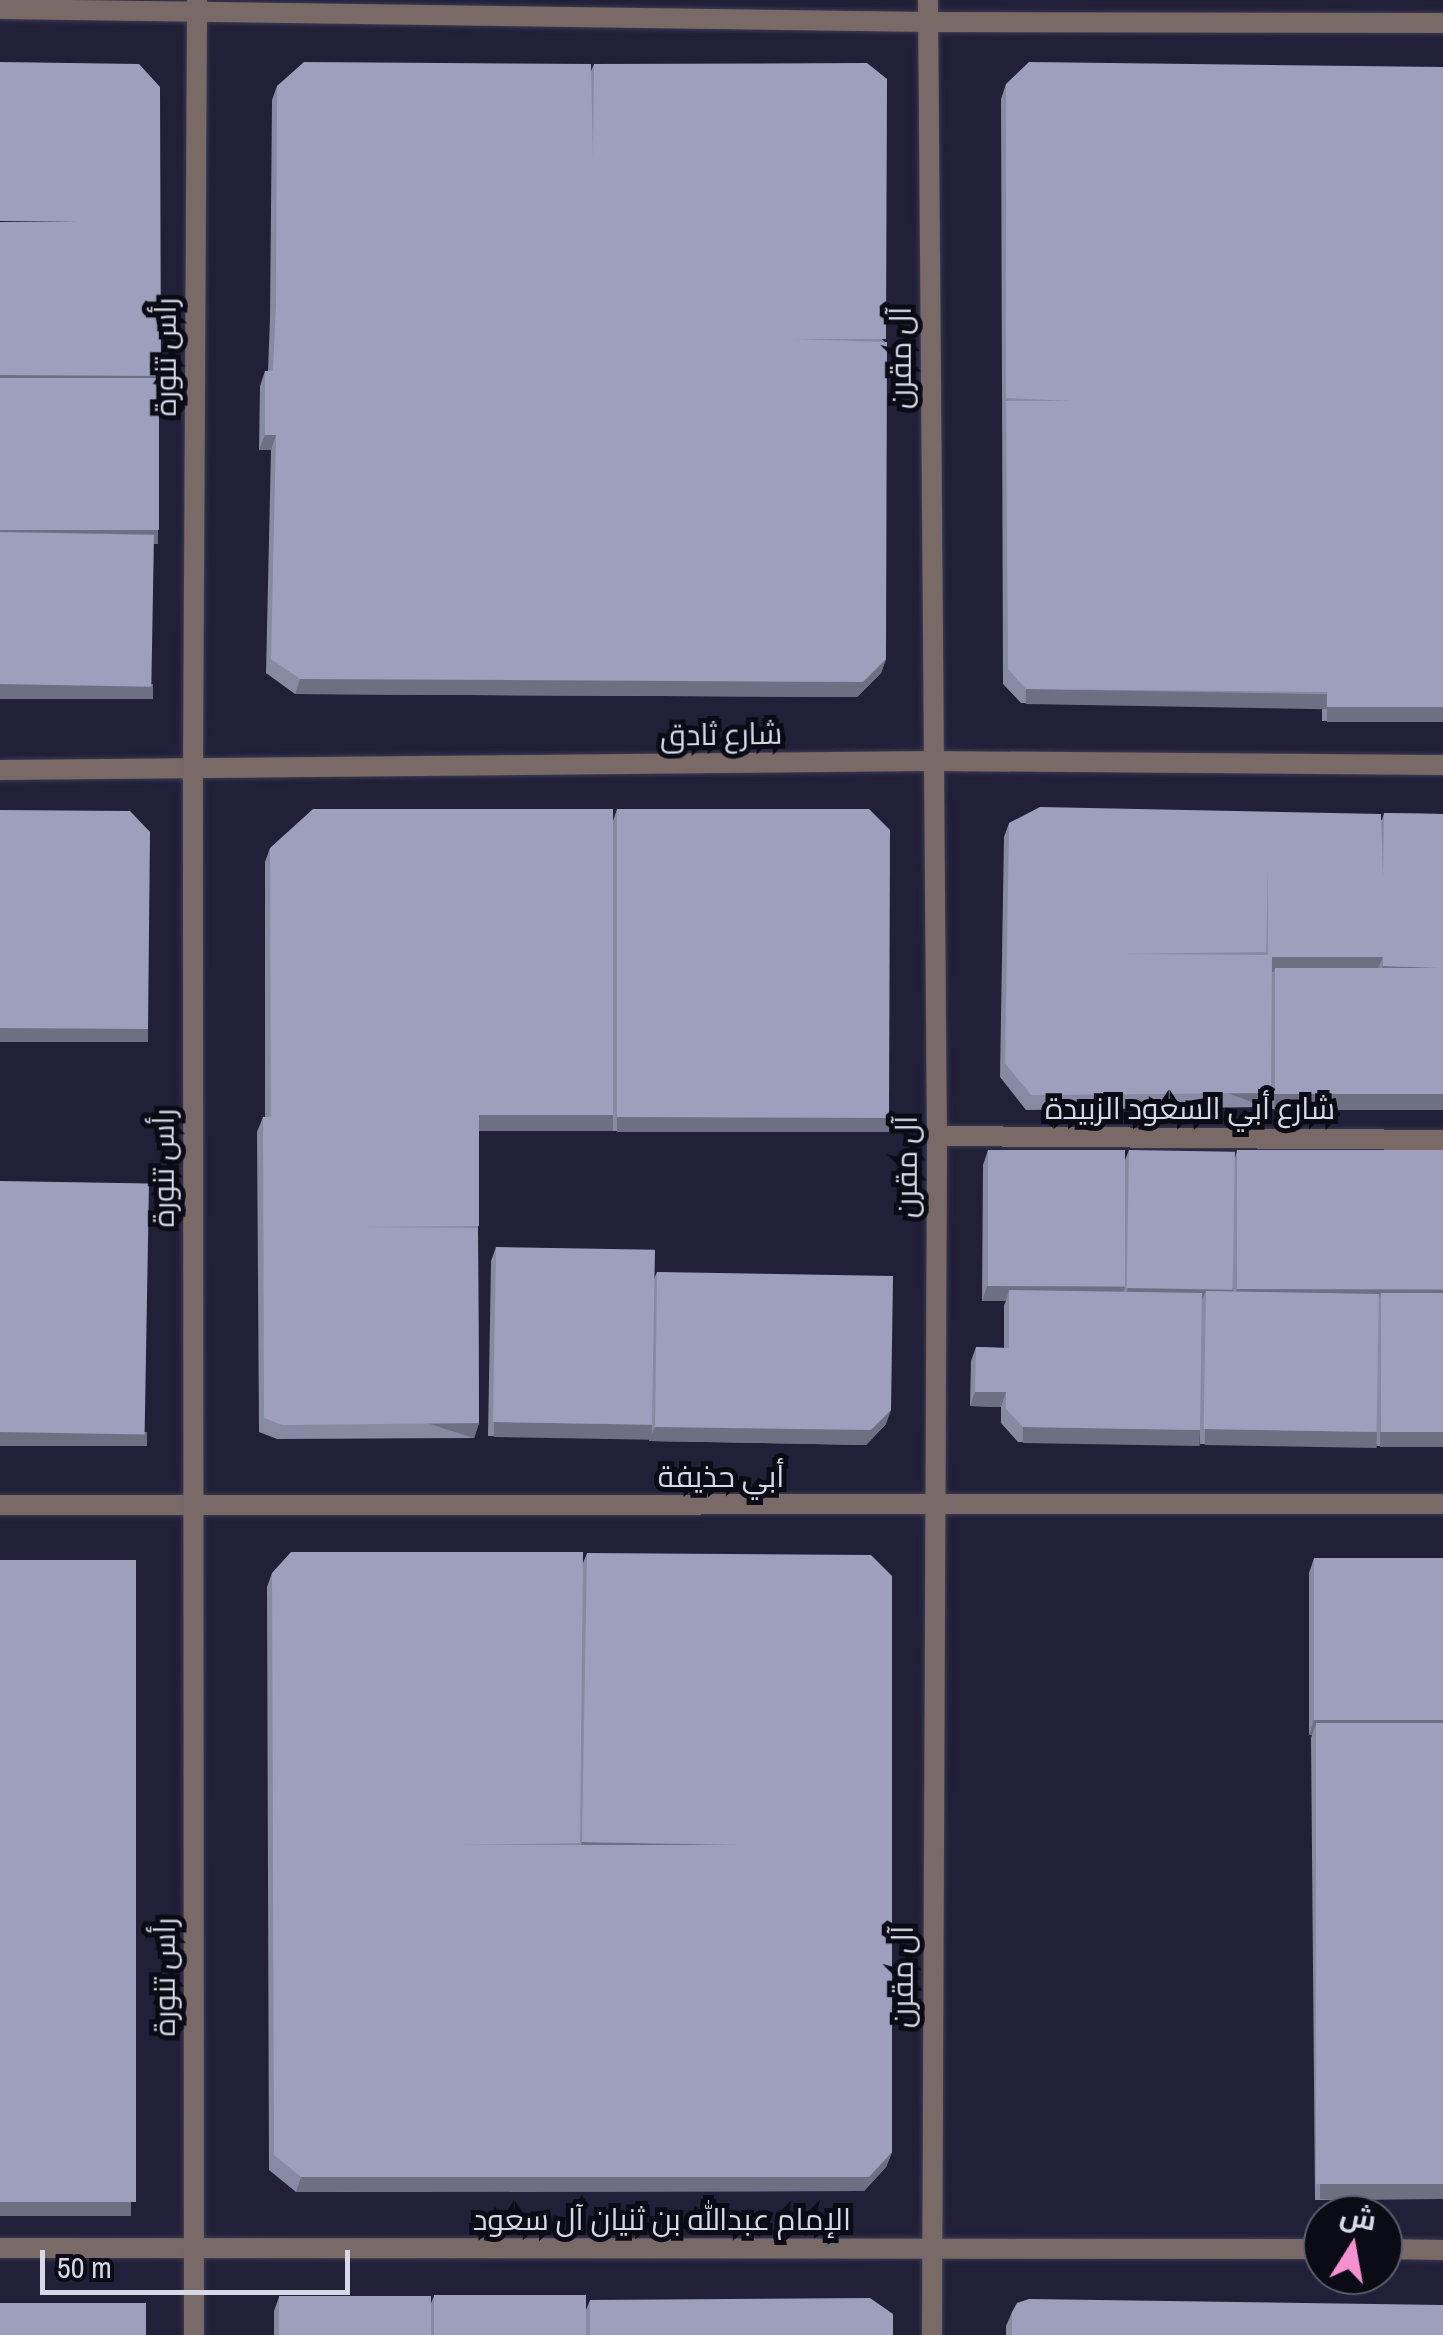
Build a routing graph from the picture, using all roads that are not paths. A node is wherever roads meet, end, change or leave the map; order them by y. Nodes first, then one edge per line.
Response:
1 (928, 0) edge
2 (198, 6) edge
3 (0, 10) edge
4 (928, 22) junction
5 (1443, 24) edge
6 (931, 762) junction
7 (1443, 765) edge
8 (0, 770) edge
9 (192, 770) junction
10 (937, 1136) junction
11 (1443, 1140) edge
12 (1443, 1504) edge
13 (0, 1505) edge
14 (934, 1505) junction
15 (194, 1508) junction
16 (194, 2247) junction
17 (0, 2248) edge
18 (931, 2248) junction
19 (1303, 2249) edge
20 (1403, 2250) edge
21 (1443, 2250) edge
22 (194, 2335) edge
23 (932, 2335) edge

1 - 4 street, آل مقرن
2 - 3 street
2 - 4 street
2 - 9 street, رأس تنورة
4 - 5 street
4 - 6 street, آل مقرن
6 - 7 street, شارع ثادق
6 - 9 street, شارع ثادق
6 - 10 street, آل مقرن
8 - 9 street, شارع ثادق
9 - 15 street, رأس تنورة
10 - 11 street, شارع أبي السعود الزبيدة
10 - 14 street, آل مقرن
12 - 14 street, أبي حذيفة
13 - 15 street, أبي حذيفة
14 - 15 street, أبي حذيفة
14 - 18 street, آل مقرن
15 - 16 street, رأس تنورة
16 - 17 street, الإمام عبدالله بن ثنيان آل سعود
16 - 18 street, الإمام عبدالله بن ثنيان آل سعود
16 - 22 street, رأس تنورة
18 - 19 street, الإمام عبدالله بن ثنيان آل سعود
18 - 23 street, آل مقرن
20 - 21 street

